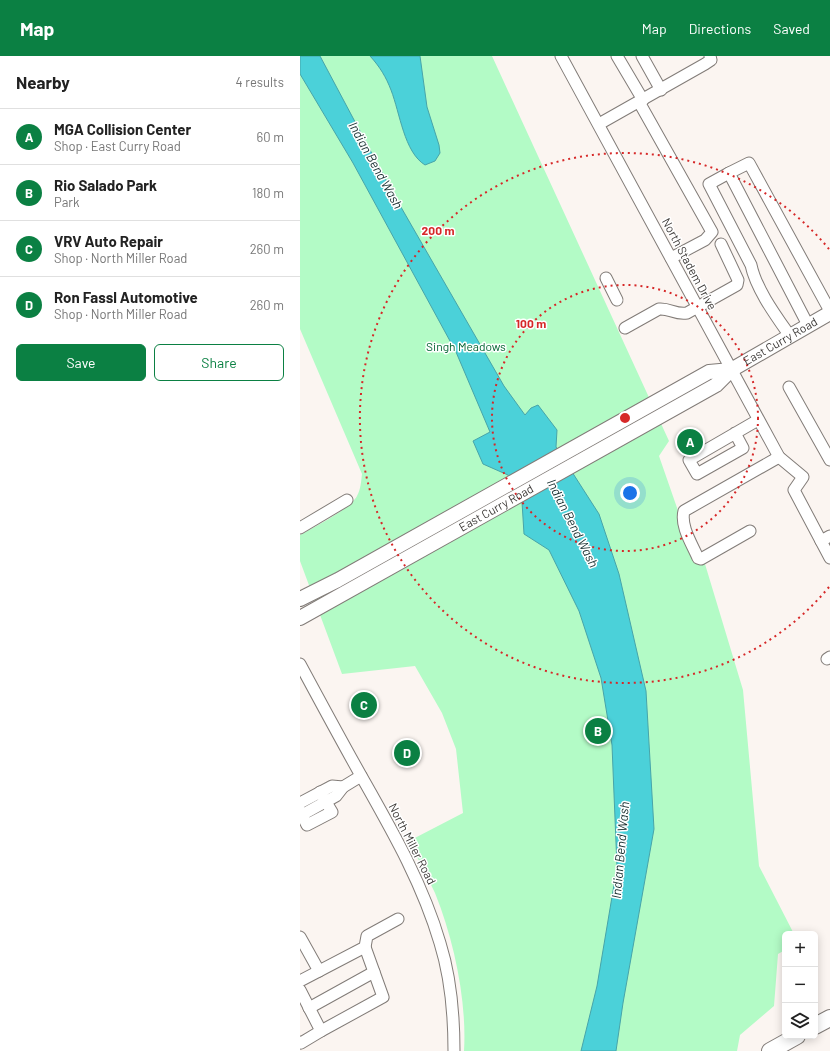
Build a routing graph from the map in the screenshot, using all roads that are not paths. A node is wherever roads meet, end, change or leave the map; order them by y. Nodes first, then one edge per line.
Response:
1 (562, 56) edge
2 (617, 56) edge
3 (642, 56) edge
4 (708, 60) edge
5 (661, 90) junction
6 (641, 101) junction
7 (599, 124) junction
8 (730, 173) junction
9 (721, 244) dead end
10 (671, 258) junction
11 (606, 278) dead end
12 (617, 300) dead end
13 (697, 307) junction
14 (830, 312) edge
15 (808, 326) junction
16 (624, 328) dead end
17 (790, 336) junction
18 (731, 370) junction
19 (789, 387) dead end
20 (758, 420) junction
21 (735, 434) junction
22 (573, 457) junction
23 (779, 457) junction
24 (830, 460) edge
25 (348, 500) dead end
26 (300, 528) edge
27 (750, 531) dead end
28 (826, 539) edge
29 (830, 558) edge
30 (300, 599) edge
31 (300, 618) edge
32 (300, 664) edge
33 (361, 776) junction
34 (343, 787) junction
35 (320, 792) junction
36 (326, 802) junction
37 (300, 803) edge
38 (301, 814) edge
39 (398, 919) dead end
40 (300, 937) edge
41 (365, 946) junction
42 (318, 971) junction
43 (374, 972) junction
44 (300, 981) edge
45 (300, 990) edge
46 (309, 1008) junction
47 (830, 1018) edge
48 (818, 1024) edge
49 (321, 1031) junction
50 (792, 1039) edge
51 (300, 1043) edge
52 (454, 1051) edge
53 (770, 1051) edge

1 - 7 street, North Stadem Drive
2 - 6 street
3 - 5 street
4 - 5 street
5 - 6 street
6 - 7 street
6 - 10 street
7 - 10 street, North Stadem Drive
8 - 14 street
8 - 15 street
8 - 17 street
9 - 13 street
10 - 13 street, North Stadem Drive
11 - 12 street
13 - 16 street
13 - 18 street, North Stadem Drive
14 - 15 main road, East Curry Road
15 - 17 main road, East Curry Road
17 - 18 main road, East Curry Road
18 - 20 street, North Stadem Drive
18 - 22 main road, East Curry Road
19 - 24 street
20 - 21 street
20 - 23 street, North Stadem Drive
21 - 21 street
22 - 30 main road, East Curry Road
22 - 31 main road, East Curry Road
23 - 27 street
23 - 28 street, North Stadem Drive
25 - 26 street
28 - 29 street
32 - 33 street, North Miller Road
33 - 34 street
33 - 52 street, North Miller Road
34 - 35 street
34 - 36 street
35 - 36 street
35 - 37 street
36 - 38 street
39 - 41 street
40 - 42 street
41 - 42 street
41 - 43 street
42 - 44 street
43 - 46 street
43 - 49 street
45 - 46 street
46 - 49 street
47 - 48 highway
49 - 51 street
50 - 53 highway

